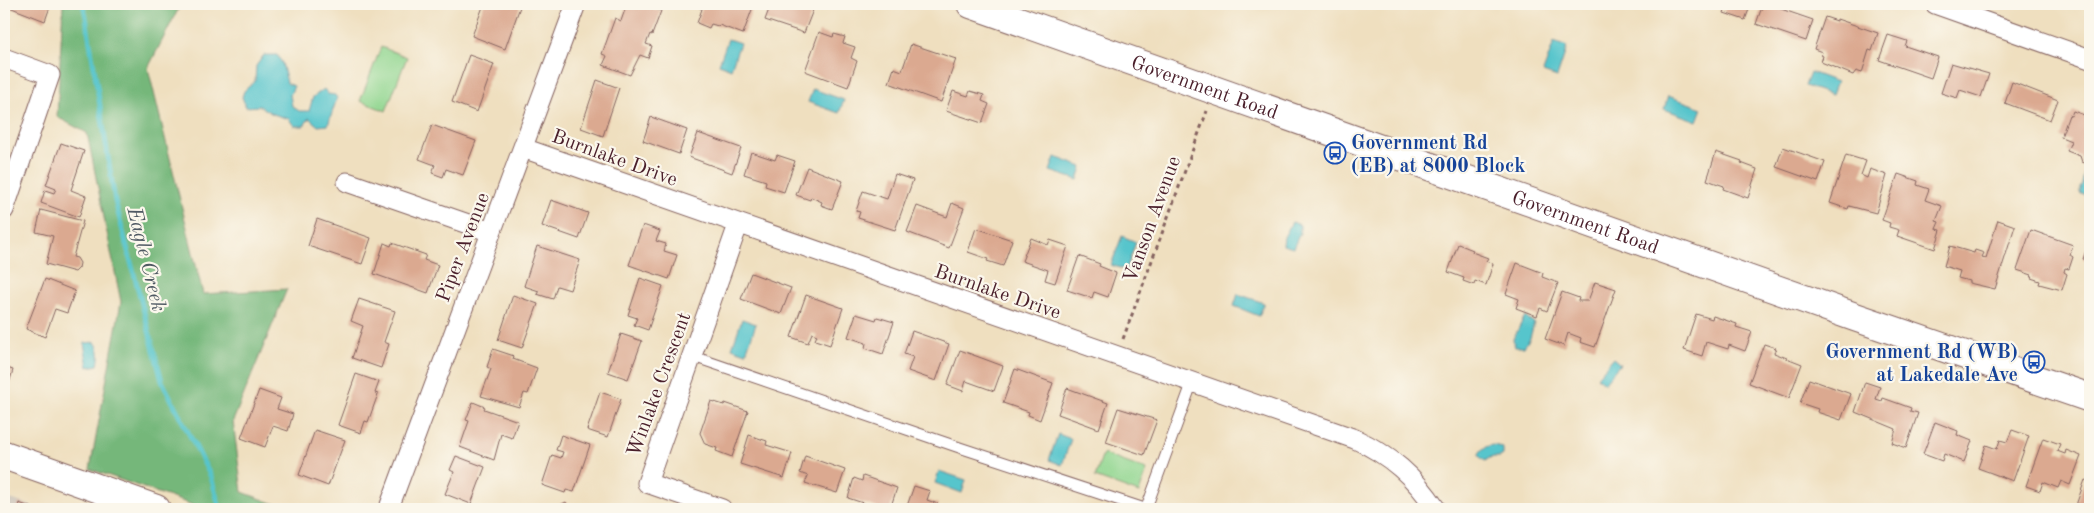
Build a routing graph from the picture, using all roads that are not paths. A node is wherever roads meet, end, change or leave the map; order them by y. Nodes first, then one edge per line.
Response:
1 (576, 4) edge
2 (971, 4) edge
3 (1935, 4) edge
4 (4, 58) edge
5 (2090, 59) edge
6 (523, 148) junction
7 (347, 182) dead end
8 (4, 210) edge
9 (738, 225) junction
10 (491, 232) junction
11 (692, 356) junction
12 (1192, 383) junction
13 (2090, 398) edge
14 (4, 455) edge
15 (390, 505) dead end
16 (156, 509) edge
17 (722, 509) edge
18 (1146, 509) edge
19 (1436, 509) edge

1 - 6 street, Piper Avenue
2 - 13 street, Government Road
3 - 5 street
4 - 8 street
6 - 9 street, Burnlake Drive
6 - 10 street, Piper Avenue
7 - 10 street
9 - 11 street, Winlake Crescent
9 - 12 street, Burnlake Drive
10 - 15 street, Piper Avenue
11 - 17 street, Winlake Crescent
11 - 18 lane
12 - 18 lane
12 - 19 street, Burnlake Drive
14 - 16 street

